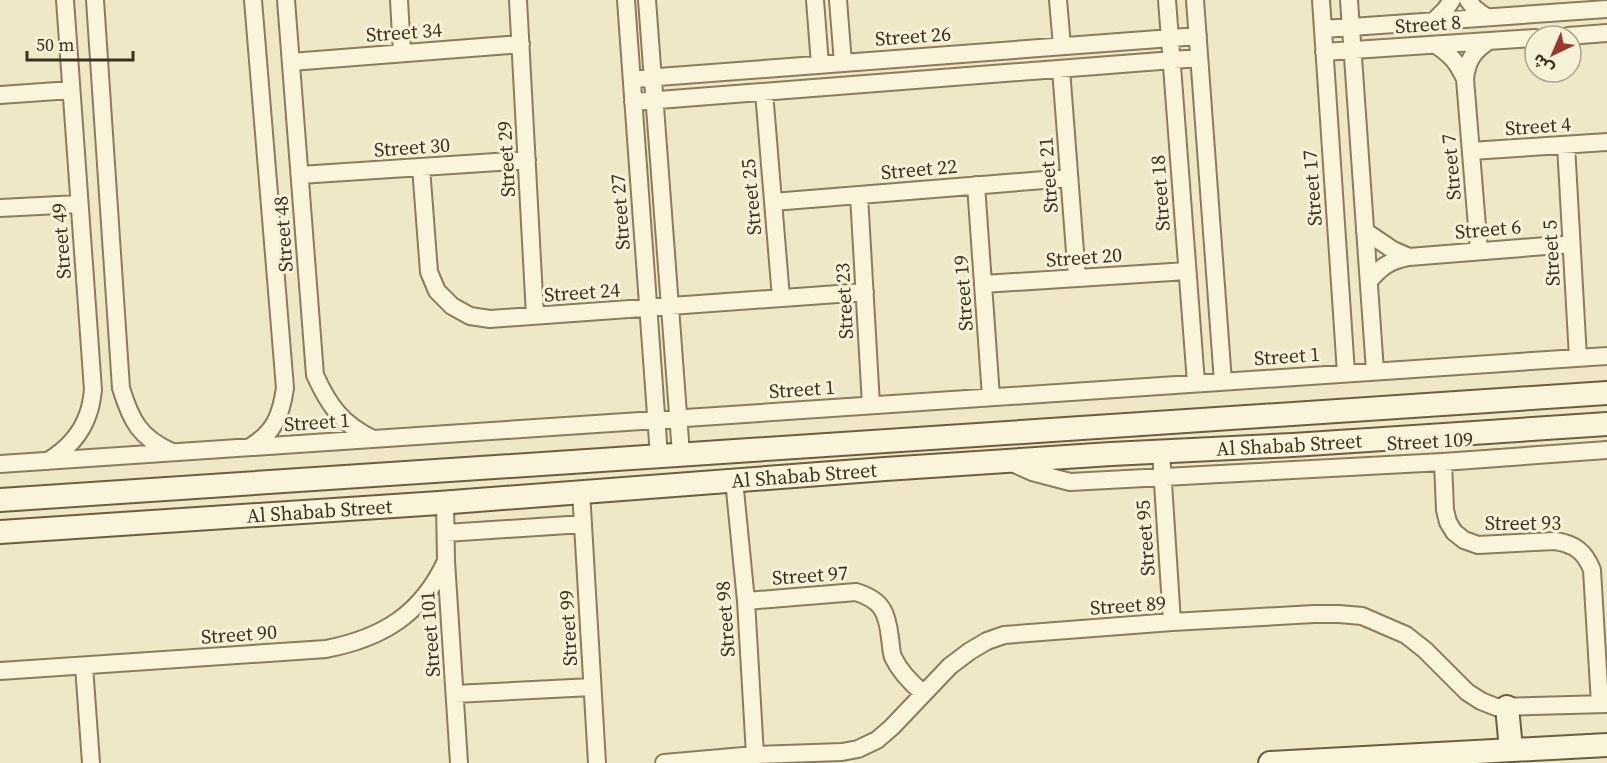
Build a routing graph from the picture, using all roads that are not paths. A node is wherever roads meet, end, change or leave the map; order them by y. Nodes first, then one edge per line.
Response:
1 (65, 0) edge
2 (95, 0) edge
3 (253, 0) edge
4 (286, 0) edge
5 (399, 0) edge
6 (518, 0) edge
7 (626, 0) edge
8 (647, 0) edge
9 (815, 0) edge
10 (838, 0) edge
11 (1058, 0) edge
12 (1167, 0) edge
13 (1195, 0) edge
14 (1321, 0) edge
15 (1349, 0) edge
16 (1452, 0) edge
17 (1468, 0) edge
18 (1607, 9) edge
19 (1486, 17) junction
20 (1434, 21) junction
21 (1351, 27) junction
22 (1323, 29) junction
23 (1607, 33) edge
24 (1583, 35) edge
25 (1198, 36) junction
26 (1170, 38) junction
27 (1523, 39) edge
28 (1489, 41) junction
29 (520, 44) junction
30 (1436, 45) junction
31 (1062, 46) junction
32 (1353, 50) junction
33 (1324, 52) junction
34 (402, 53) junction
35 (1199, 58) junction
36 (1172, 60) junction
37 (291, 62) junction
38 (843, 63) junction
39 (820, 65) junction
40 (1060, 69) junction
41 (653, 78) junction
42 (632, 79) junction
43 (1465, 79) junction
44 (71, 90) junction
45 (764, 92) junction
46 (0, 95) edge
47 (655, 100) junction
48 (633, 102) junction
49 (1607, 142) edge
50 (1566, 145) junction
51 (1471, 151) junction
52 (527, 160) junction
53 (421, 167) junction
54 (300, 176) junction
55 (1069, 178) junction
56 (976, 185) junction
57 (859, 195) junction
58 (773, 202) junction
59 (79, 204) junction
60 (0, 208) edge
61 (1365, 231) junction
62 (1571, 244) junction
63 (1479, 251) junction
64 (1409, 257) junction
65 (1187, 271) junction
66 (1077, 278) junction
67 (1369, 281) junction
68 (983, 284) junction
69 (865, 292) junction
70 (781, 298) junction
71 (670, 306) junction
72 (648, 308) junction
73 (535, 316) junction
74 (1607, 356) edge
75 (1578, 358) junction
76 (1375, 371) junction
77 (1346, 373) junction
78 (1223, 382) junction
79 (1196, 383) junction
80 (1607, 393) edge
81 (991, 397) junction
82 (871, 405) junction
83 (678, 418) junction
84 (657, 420) junction
85 (1607, 424) edge
86 (1108, 426) junction
87 (374, 439) junction
88 (250, 447) junction
89 (1607, 450) edge
90 (1161, 452) junction
91 (173, 453) junction
92 (1111, 454) junction
93 (670, 455) junction
94 (47, 461) junction
95 (1006, 461) junction
96 (1443, 462) junction
97 (0, 464) edge
98 (350, 477) junction
99 (1162, 477) junction
100 (734, 480) junction
101 (581, 491) junction
102 (0, 500) edge
103 (445, 502) junction
104 (352, 508) junction
105 (583, 524) junction
106 (0, 532) edge
107 (446, 533) junction
108 (446, 561) junction
109 (746, 601) junction
110 (1172, 622) junction
111 (84, 666) junction
112 (0, 671) edge
113 (592, 687) junction
114 (924, 693) junction
115 (455, 694) junction
116 (1604, 704) edge
117 (1507, 707) junction
118 (1607, 746) edge
119 (1511, 749) junction
120 (755, 755) junction
121 (91, 763) edge
122 (459, 763) edge
123 (597, 763) edge
124 (664, 763) edge
125 (1270, 763) edge
126 (1596, 763) edge

1 - 44 street, Street 49
2 - 91 street
3 - 88 street, Street 48
4 - 37 street, Street 48
5 - 34 street
6 - 29 street, Street 29
7 - 42 street, Street 27
8 - 41 street
9 - 39 street
10 - 38 street
11 - 31 street
12 - 26 street, Street 18
13 - 25 street
14 - 22 street, Street 17
15 - 21 street
16 - 20 street
17 - 19 street
18 - 19 street, Street 8
19 - 20 street, Street 8
20 - 21 street, Street 8
21 - 22 street, Street 8
21 - 32 street
22 - 33 street, Street 17
23 - 24 street
25 - 26 street, Street 26
25 - 35 street
26 - 31 street, Street 26
26 - 36 street, Street 18
27 - 28 street, Street 8
28 - 30 street, Street 8
28 - 43 street, Street 7
29 - 34 street, Street 34
29 - 52 street, Street 29
30 - 32 street, Street 8
30 - 43 street, Street 7
31 - 38 street, Street 26
32 - 33 street, Street 8
32 - 61 street
33 - 77 street, Street 17
34 - 37 street, Street 34
35 - 36 street
35 - 78 street
36 - 40 street
36 - 65 street, Street 18
37 - 54 street, Street 48
38 - 39 street, Street 26
39 - 41 street, Street 26
40 - 45 street
40 - 55 street, Street 21
41 - 42 street, Street 26
41 - 47 street
42 - 48 street, Street 27
43 - 51 street, Street 7
44 - 46 street
44 - 59 street, Street 49
45 - 47 street
45 - 58 street, Street 25
47 - 48 street
47 - 71 street
48 - 72 street, Street 27
49 - 50 street, Street 4
50 - 51 street, Street 4
50 - 62 street, Street 5
51 - 63 street, Street 7
52 - 53 street, Street 30
52 - 73 street, Street 29
53 - 54 street, Street 30
53 - 73 street, Street 24
54 - 87 street, Street 48
55 - 56 street, Street 22
55 - 66 street, Street 21
56 - 57 street, Street 22
56 - 68 street, Street 19
57 - 58 street, Street 22
57 - 69 street, Street 23
58 - 70 street, Street 25
59 - 60 street
59 - 94 street, Street 49
61 - 64 street
61 - 67 street
62 - 63 street, Street 6
62 - 75 street, Street 5
63 - 64 street, Street 6
64 - 67 street, Street 6
65 - 66 street, Street 20
65 - 79 street, Street 18
66 - 68 street, Street 20
67 - 76 street
68 - 81 street, Street 19
69 - 70 street, Street 24
69 - 82 street, Street 23
70 - 71 street, Street 24
71 - 72 street, Street 24
71 - 83 street
72 - 73 street, Street 24
72 - 84 street, Street 27
74 - 75 street, Street 1
75 - 76 street, Street 1
76 - 77 street, Street 1
77 - 78 street, Street 1
78 - 79 street, Street 1
79 - 81 street, Street 1
80 - 86 street, Al Shabab Street
81 - 82 street, Street 1
82 - 83 street, Street 1
83 - 84 street, Street 1
83 - 93 street
84 - 87 street, Street 1
84 - 93 street, Street 27
85 - 90 street, Al Shabab Street
86 - 92 street
86 - 93 street, Al Shabab Street
87 - 88 street, Street 1
88 - 91 street, Street 1
89 - 96 street, Street 109
90 - 92 street, Al Shabab Street
90 - 99 street, Street 95
91 - 94 street, Street 1
92 - 95 street, Al Shabab Street
93 - 98 street, Al Shabab Street
94 - 97 street, Street 1
95 - 99 street, Street 109
95 - 100 street, Al Shabab Street
96 - 99 street, Street 109
96 - 116 street, Street 93
98 - 102 street, Al Shabab Street
98 - 104 street
99 - 110 street, Street 95
100 - 101 street, Al Shabab Street
100 - 109 street, Street 98
101 - 103 street, Al Shabab Street
101 - 105 street, Street 99
103 - 104 street, Al Shabab Street
103 - 107 street, Street 101
104 - 106 street, Al Shabab Street
105 - 107 street
105 - 113 street, Street 99
107 - 108 street, Street 101
108 - 111 street, Street 90
108 - 115 street, Street 101
109 - 114 street, Street 97
109 - 120 street, Street 98
110 - 114 street, Street 89
110 - 117 street, Street 89
111 - 112 street, Street 90
111 - 121 street
113 - 115 street
113 - 123 street, Street 99
114 - 120 street, Street 89
115 - 122 street, Street 101
116 - 117 street, Street 89
117 - 119 street
118 - 119 street
118 - 126 street
119 - 125 street
120 - 124 street, Street 89

